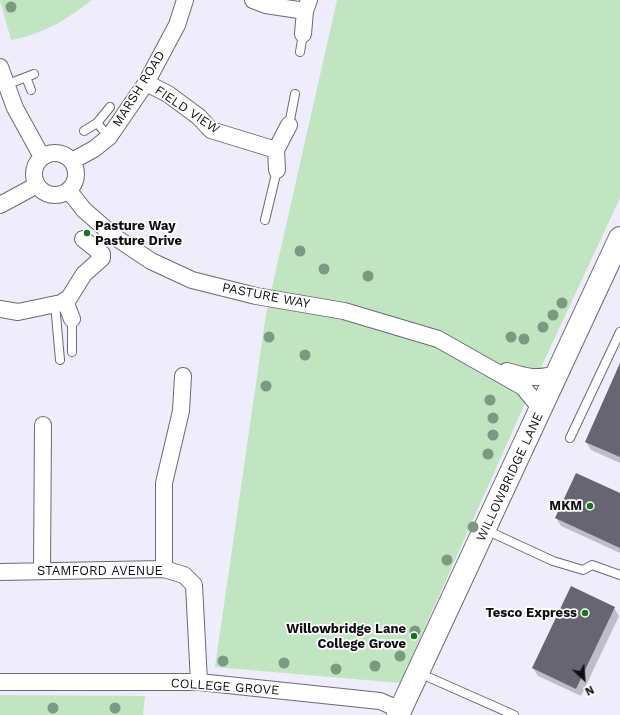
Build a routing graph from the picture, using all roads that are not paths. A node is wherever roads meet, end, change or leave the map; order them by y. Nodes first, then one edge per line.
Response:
1 (185, 0) edge
2 (253, 0) edge
3 (307, 6) edge
4 (303, 34) joint
5 (300, 52) dead end
6 (0, 67) edge
7 (146, 83) junction
8 (6, 85) junction
9 (31, 90) dead end
10 (295, 94) dead end
11 (110, 108) dead end
12 (97, 123) junction
13 (289, 125) joint
14 (84, 131) dead end
15 (109, 137) junction
16 (276, 150) junction
17 (42, 157) junction
18 (72, 161) junction
19 (277, 170) joint
20 (36, 186) junction
21 (69, 191) junction
22 (0, 205) edge
23 (265, 220) dead end
24 (620, 238) edge
25 (83, 239) dead end
26 (60, 302) junction
27 (0, 309) edge
28 (72, 319) joint
29 (620, 332) edge
30 (72, 352) dead end
31 (60, 360) dead end
32 (484, 364) junction
33 (558, 373) junction
34 (182, 374) dead end
35 (541, 409) junction
36 (44, 424) dead end
37 (570, 438) dead end
38 (485, 530) junction
39 (164, 569) junction
40 (42, 571) junction
41 (0, 572) edge
42 (620, 575) edge
43 (418, 672) junction
44 (0, 682) edge
45 (199, 682) junction
46 (399, 712) edge
47 (499, 712) edge
48 (514, 715) edge

1 - 7 street, MARSH ROAD
2 - 3 street
3 - 4 street
4 - 5 lane
6 - 8 street
7 - 15 street, MARSH ROAD
7 - 16 street, FIELD VIEW
8 - 9 lane
8 - 17 street
10 - 13 lane
11 - 12 lane
12 - 14 lane
12 - 15 lane
13 - 16 street
15 - 18 street, MARSH ROAD
16 - 19 street
17 - 18 street
17 - 20 street
18 - 21 street
19 - 23 lane
20 - 21 street
20 - 22 street
21 - 32 street, PASTURE WAY
24 - 33 main road, WILLOWBRIDGE LANE
25 - 26 street
26 - 27 street
26 - 28 street
26 - 31 lane
28 - 30 lane
29 - 37 lane
32 - 33 street, PASTURE WAY
32 - 35 street, PASTURE WAY
33 - 35 main road, WILLOWBRIDGE LANE
34 - 39 street
35 - 38 main road, WILLOWBRIDGE LANE
36 - 40 street
38 - 42 lane
38 - 43 main road, WILLOWBRIDGE LANE
39 - 40 street, STAMFORD AVENUE
39 - 45 street, STAMFORD AVENUE
40 - 41 street, STAMFORD AVENUE
43 - 46 main road, WILLOWBRIDGE LANE
43 - 47 lane
44 - 45 street, COLLEGE GROVE
45 - 46 street, COLLEGE GROVE
47 - 48 lane

